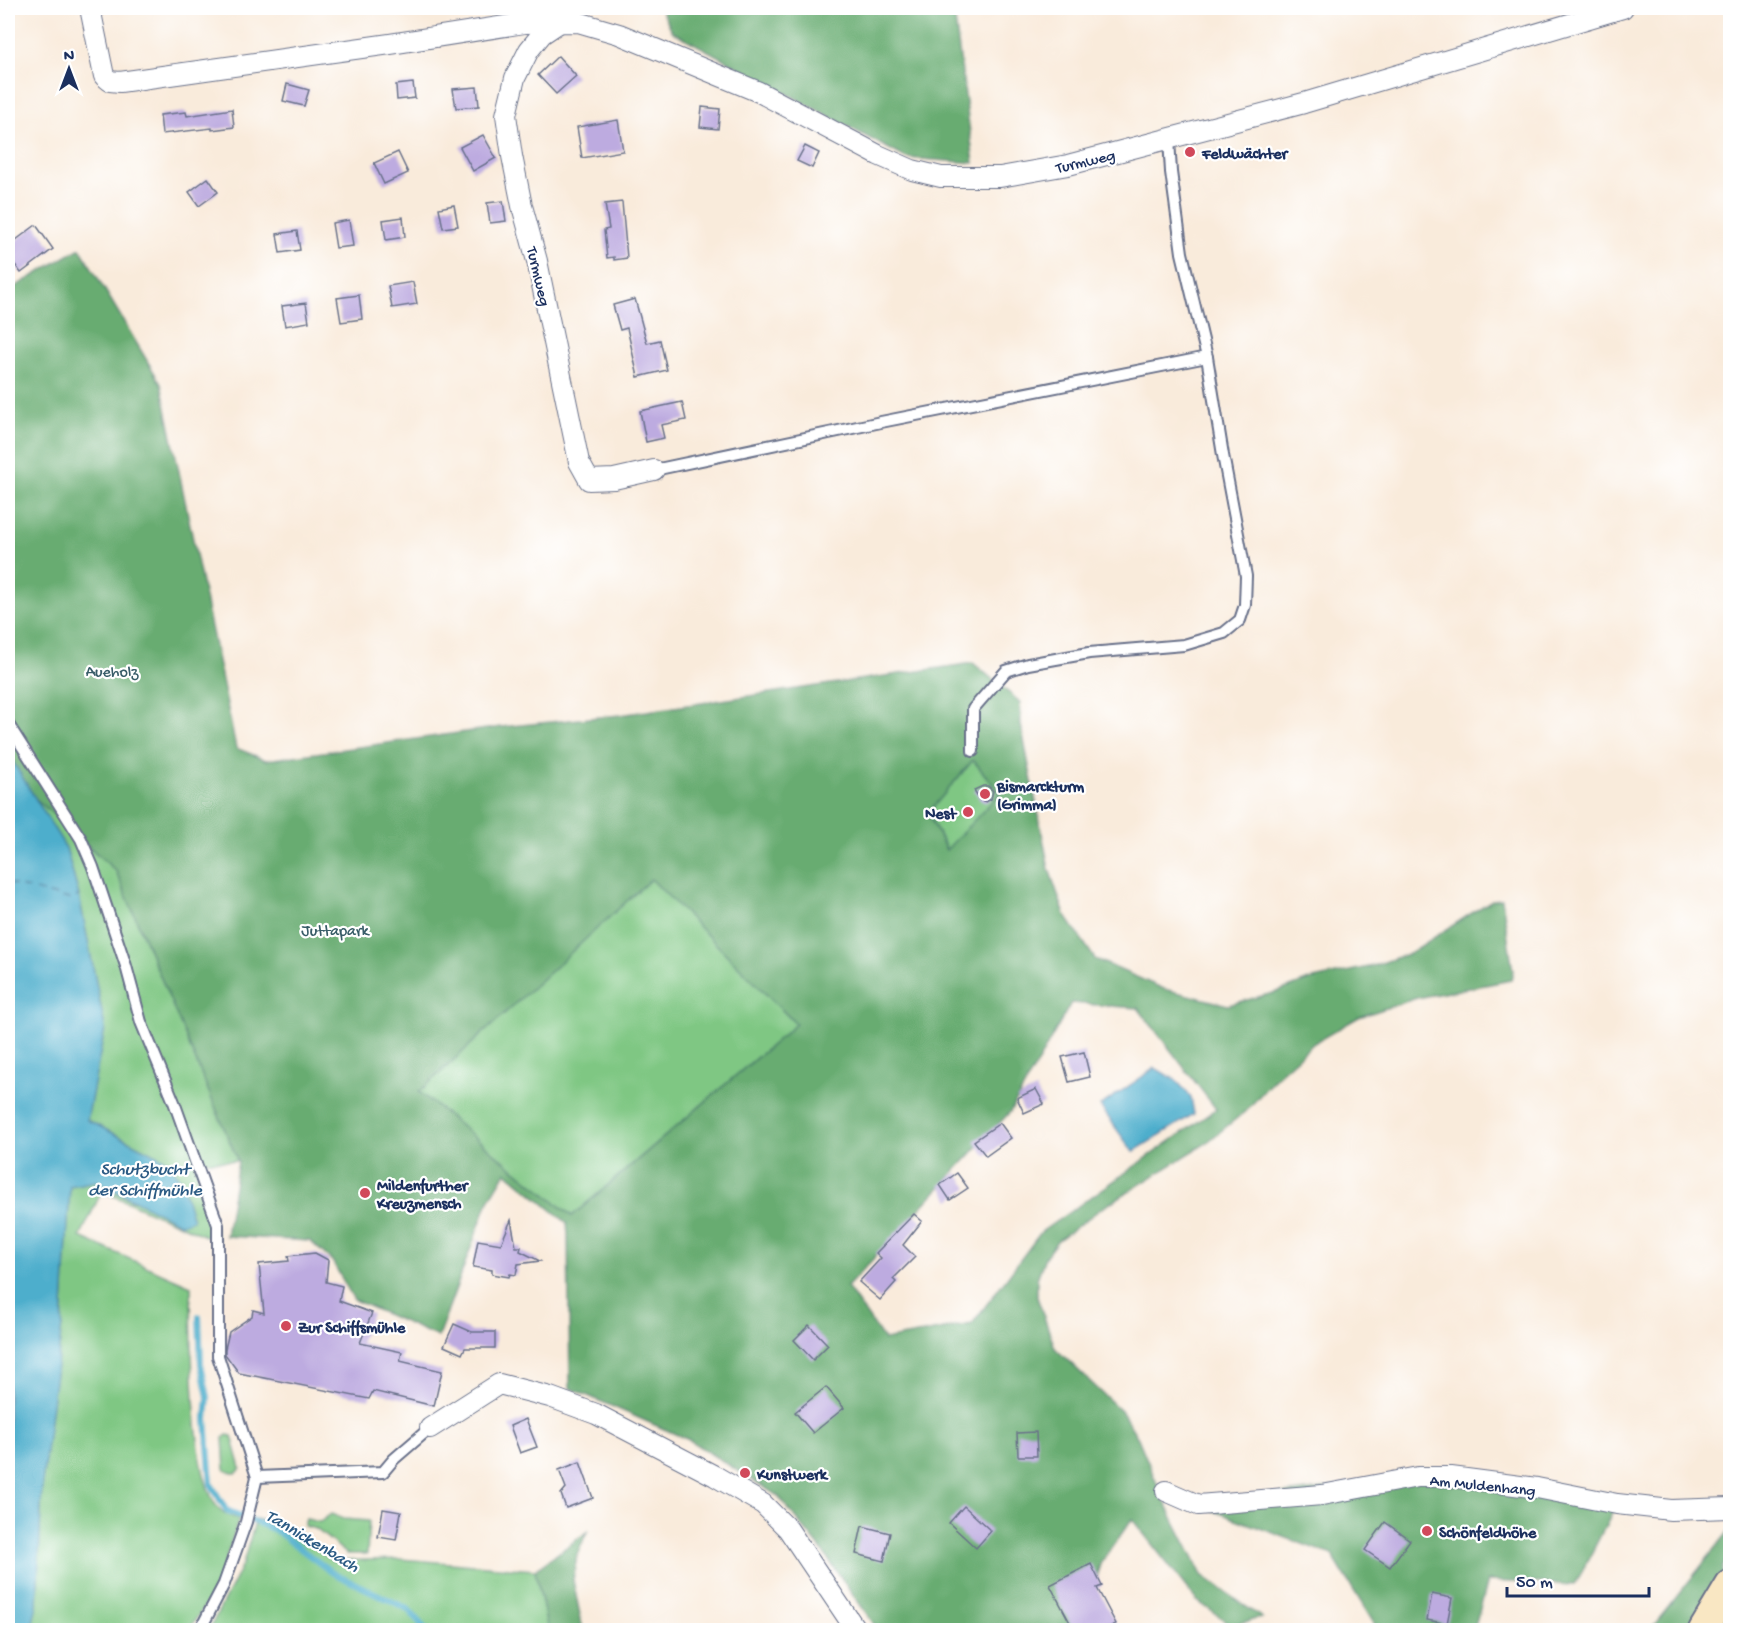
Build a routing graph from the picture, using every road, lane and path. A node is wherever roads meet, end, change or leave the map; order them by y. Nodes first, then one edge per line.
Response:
1 (90, 8) edge
2 (1623, 8) edge
3 (560, 22) junction
4 (1169, 139) junction
5 (1208, 357) junction
6 (654, 470) joint
7 (8, 724) edge
8 (973, 751) dead end
9 (430, 1428) joint
10 (257, 1477) junction
11 (1166, 1491) dead end
12 (1731, 1508) edge
13 (1731, 1586) edge
14 (200, 1630) edge
15 (856, 1630) edge
16 (1703, 1630) edge

1 - 3 street, Turmweg
2 - 4 street, Turmweg
3 - 4 street, Turmweg
3 - 6 street, Turmweg
4 - 5 lane
5 - 6 lane
5 - 8 lane
7 - 10 lane
9 - 10 lane
9 - 15 street
10 - 14 lane
11 - 12 street, Am Muldenhang
13 - 16 street

